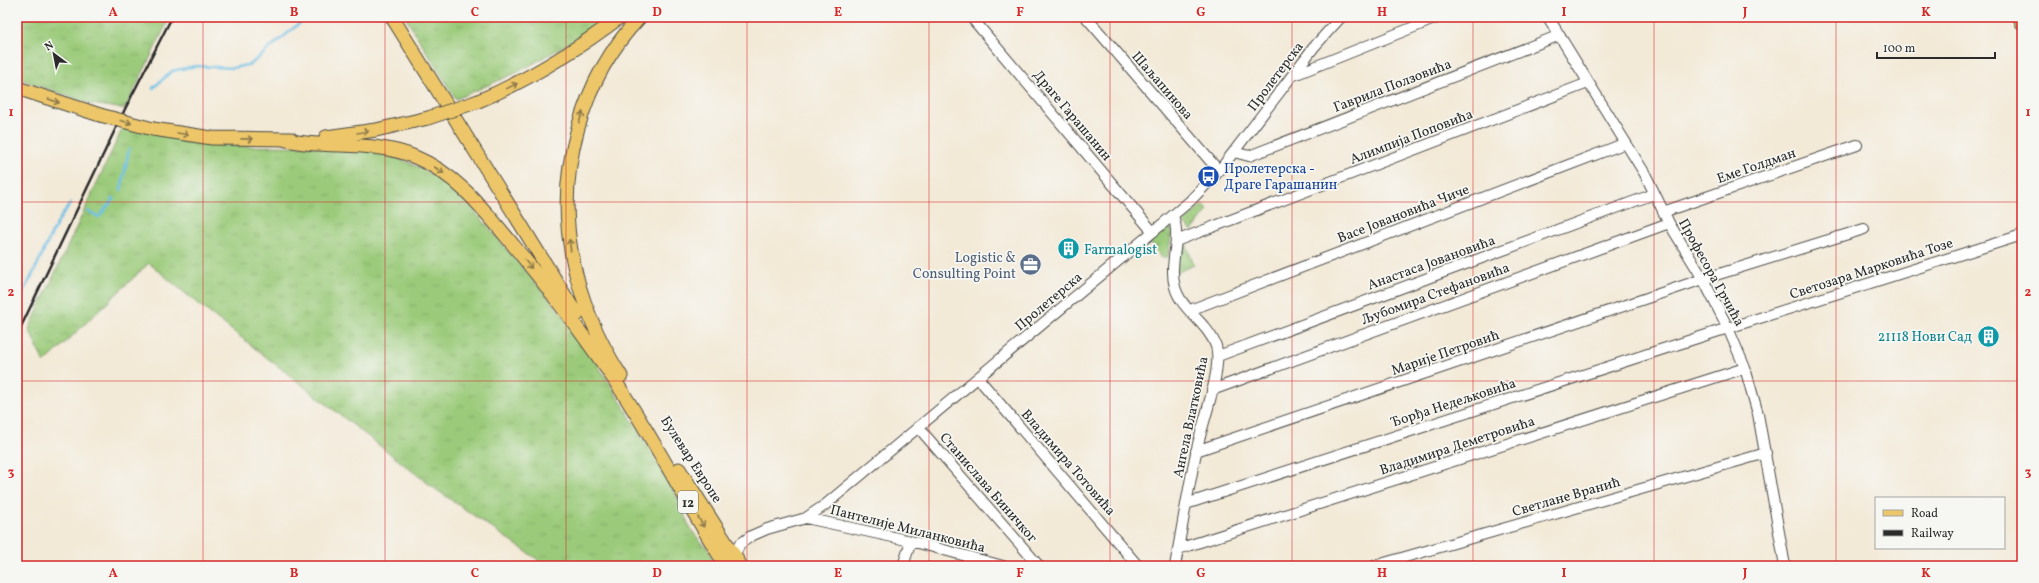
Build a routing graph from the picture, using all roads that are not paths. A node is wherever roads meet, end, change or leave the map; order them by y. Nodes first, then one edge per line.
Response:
1 (392, 17) edge
2 (620, 17) edge
3 (640, 17) edge
4 (971, 17) edge
5 (1086, 17) edge
6 (1341, 17) edge
7 (1439, 17) edge
8 (1548, 17) edge
9 (2020, 17) edge
10 (2022, 23) edge
11 (1560, 35) junction
12 (1293, 76) junction
13 (1588, 83) junction
14 (17, 88) edge
15 (282, 139) junction
16 (1626, 144) junction
17 (1858, 145) dead end
18 (1234, 152) junction
19 (1219, 172) junction
20 (1654, 194) junction
21 (1663, 212) junction
22 (1173, 216) junction
23 (1669, 223) junction
24 (1864, 229) dead end
25 (1153, 232) junction
26 (2022, 235) edge
27 (1176, 241) junction
28 (1703, 279) junction
29 (1190, 310) junction
30 (1728, 328) junction
31 (1218, 356) junction
32 (1745, 368) junction
33 (613, 370) junction
34 (978, 378) junction
35 (1212, 390) junction
36 (918, 427) junction
37 (1196, 451) junction
38 (1766, 453) junction
39 (1186, 504) junction
40 (806, 518) junction
41 (911, 541) junction
42 (1178, 550) junction
43 (969, 562) edge
44 (730, 563) edge
45 (903, 566) edge
46 (1003, 566) edge
47 (1039, 566) edge
48 (1138, 566) edge
49 (1175, 566) edge
50 (1374, 566) edge
51 (1785, 566) edge

1 - 33 main road
15 -> 2 main road, bridge
33 -> 3 main road
4 - 25 street, Драге Гарашанин
5 - 19 street, Шаљапинова
6 - 12 street, Пролетерска
7 - 12 street
8 - 11 street, Професора Грчића
9 - 10 main road
11 - 13 street, Професора Грчића
11 - 18 street, Гаврила Ползовића
12 - 18 street, Пролетерска
13 - 16 street, Професора Грчића
13 - 27 street, Алимпија Поповића
14 -> 15 main road, bridge
15 -> 33 main road
16 - 20 street, Професора Грчића
16 - 29 street, Васе Јовановића Чиче
17 - 21 street, Еме Голдман
18 - 19 street, Пролетерска
19 - 22 street, Пролетерска
20 - 21 street, Професора Грчића
20 - 31 street, Анастаса Јовановића
21 - 23 street, Професора Грчића
22 - 25 street, Пролетерска
22 - 27 street, Ангела Влатковића
23 - 28 street, Професора Грчића
23 - 35 street, Љубомира Стефановића
24 - 28 street, Марије Петровић
25 - 34 street, Пролетерска
26 - 30 street, Светозара Марковића Тозе
27 - 29 street, Ангела Влатковића
28 - 30 street, Професора Грчића
28 - 37 street, Марије Петровић
29 - 31 street, Ангела Влатковића
30 - 32 street, Професора Грчића
30 - 39 street, Ђорђа Недељковића
31 - 35 street, Ангела Влатковића
32 - 38 street, Професора Грчића
32 - 42 street, Владимира Деметровића
33 - 44 main road, Булевар Европе / 12
34 - 36 street, Пролетерска
34 - 48 street, Владимира Тотовића
35 - 37 street, Ангела Влатковића
36 - 40 street, Пролетерска
36 - 47 street, Станислава Биничког
37 - 39 street, Ангела Влатковића
38 - 50 street, Светлане Вранић
38 - 51 street, Професора Грчића
39 - 42 street, Ангела Влатковића
40 - 41 street, Пантелије Миланковића
40 - 44 street, Пролетерска
41 - 43 street, Пантелије Миланковића
41 - 45 street
42 - 49 street, Ангела Влатковића
43 - 46 street, Пантелије Миланковића

